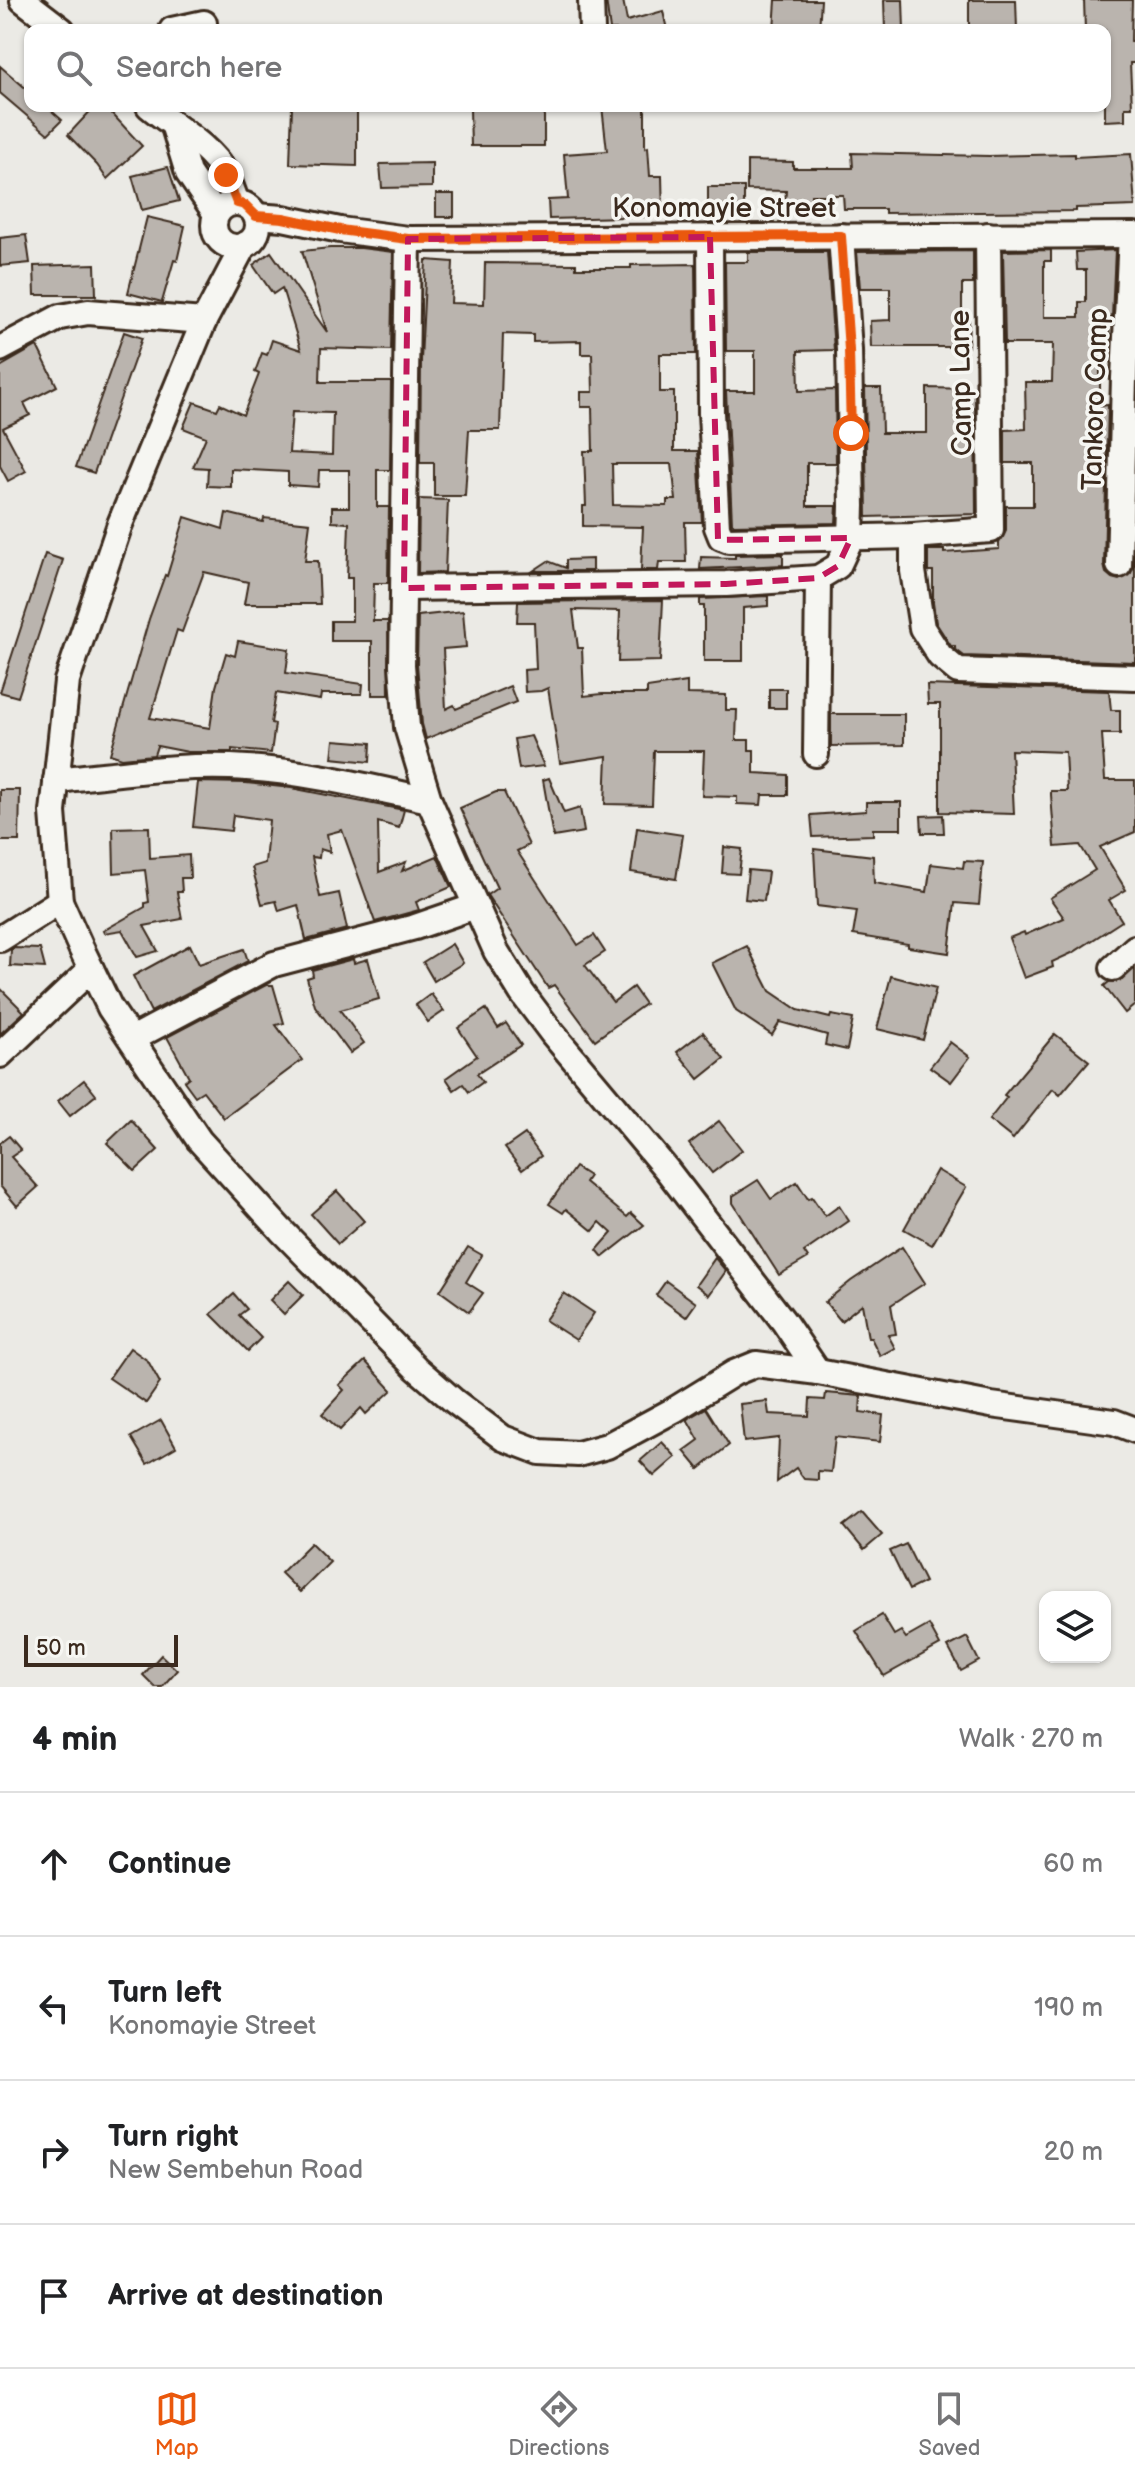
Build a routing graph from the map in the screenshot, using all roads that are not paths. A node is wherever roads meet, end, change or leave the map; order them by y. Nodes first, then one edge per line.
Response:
1 (23, 0) edge
2 (591, 0) edge
3 (204, 23) dead end
4 (54, 24) edge
5 (199, 24) edge
6 (592, 24) edge
7 (156, 112) edge
8 (237, 224) junction
9 (988, 235) junction
10 (1133, 235) edge
11 (841, 236) junction
12 (710, 237) junction
13 (408, 239) junction
14 (204, 321) junction
15 (0, 349) edge
16 (913, 536) junction
17 (851, 538) junction
18 (1119, 565) dead end
19 (818, 578) junction
20 (404, 588) junction
21 (1135, 677) edge
22 (816, 754) dead end
23 (56, 780) junction
24 (429, 800) junction
25 (60, 901) junction
26 (476, 906) junction
27 (0, 939) edge
28 (1135, 948) edge
29 (1113, 968) dead end
30 (91, 969) junction
31 (132, 1039) junction
32 (0, 1055) edge
33 (818, 1372) junction
34 (1128, 1421) edge

1 - 4 street
2 - 6 street
3 - 5 street
7 - 8 street
8 - 13 street, Konomayie Street
8 - 14 street
9 - 10 street, Konomayie Street
9 - 11 street, Konomayie Street
9 - 16 street, Camp Lane
10 - 18 street, Tankoro Camp
11 - 12 street, Konomayie Street
11 - 17 street
12 - 13 street, Konomayie Street
12 - 17 street
13 - 20 street
14 - 15 street
14 - 23 street
16 - 17 street
16 - 21 street
17 - 19 street
19 - 20 street
19 - 22 street
20 - 24 street
23 - 24 street
23 - 25 street
24 - 26 street
25 - 27 street
25 - 30 street
26 - 31 street
26 - 33 street
28 - 29 street
30 - 31 street
30 - 32 street
31 - 33 street
33 - 34 street

